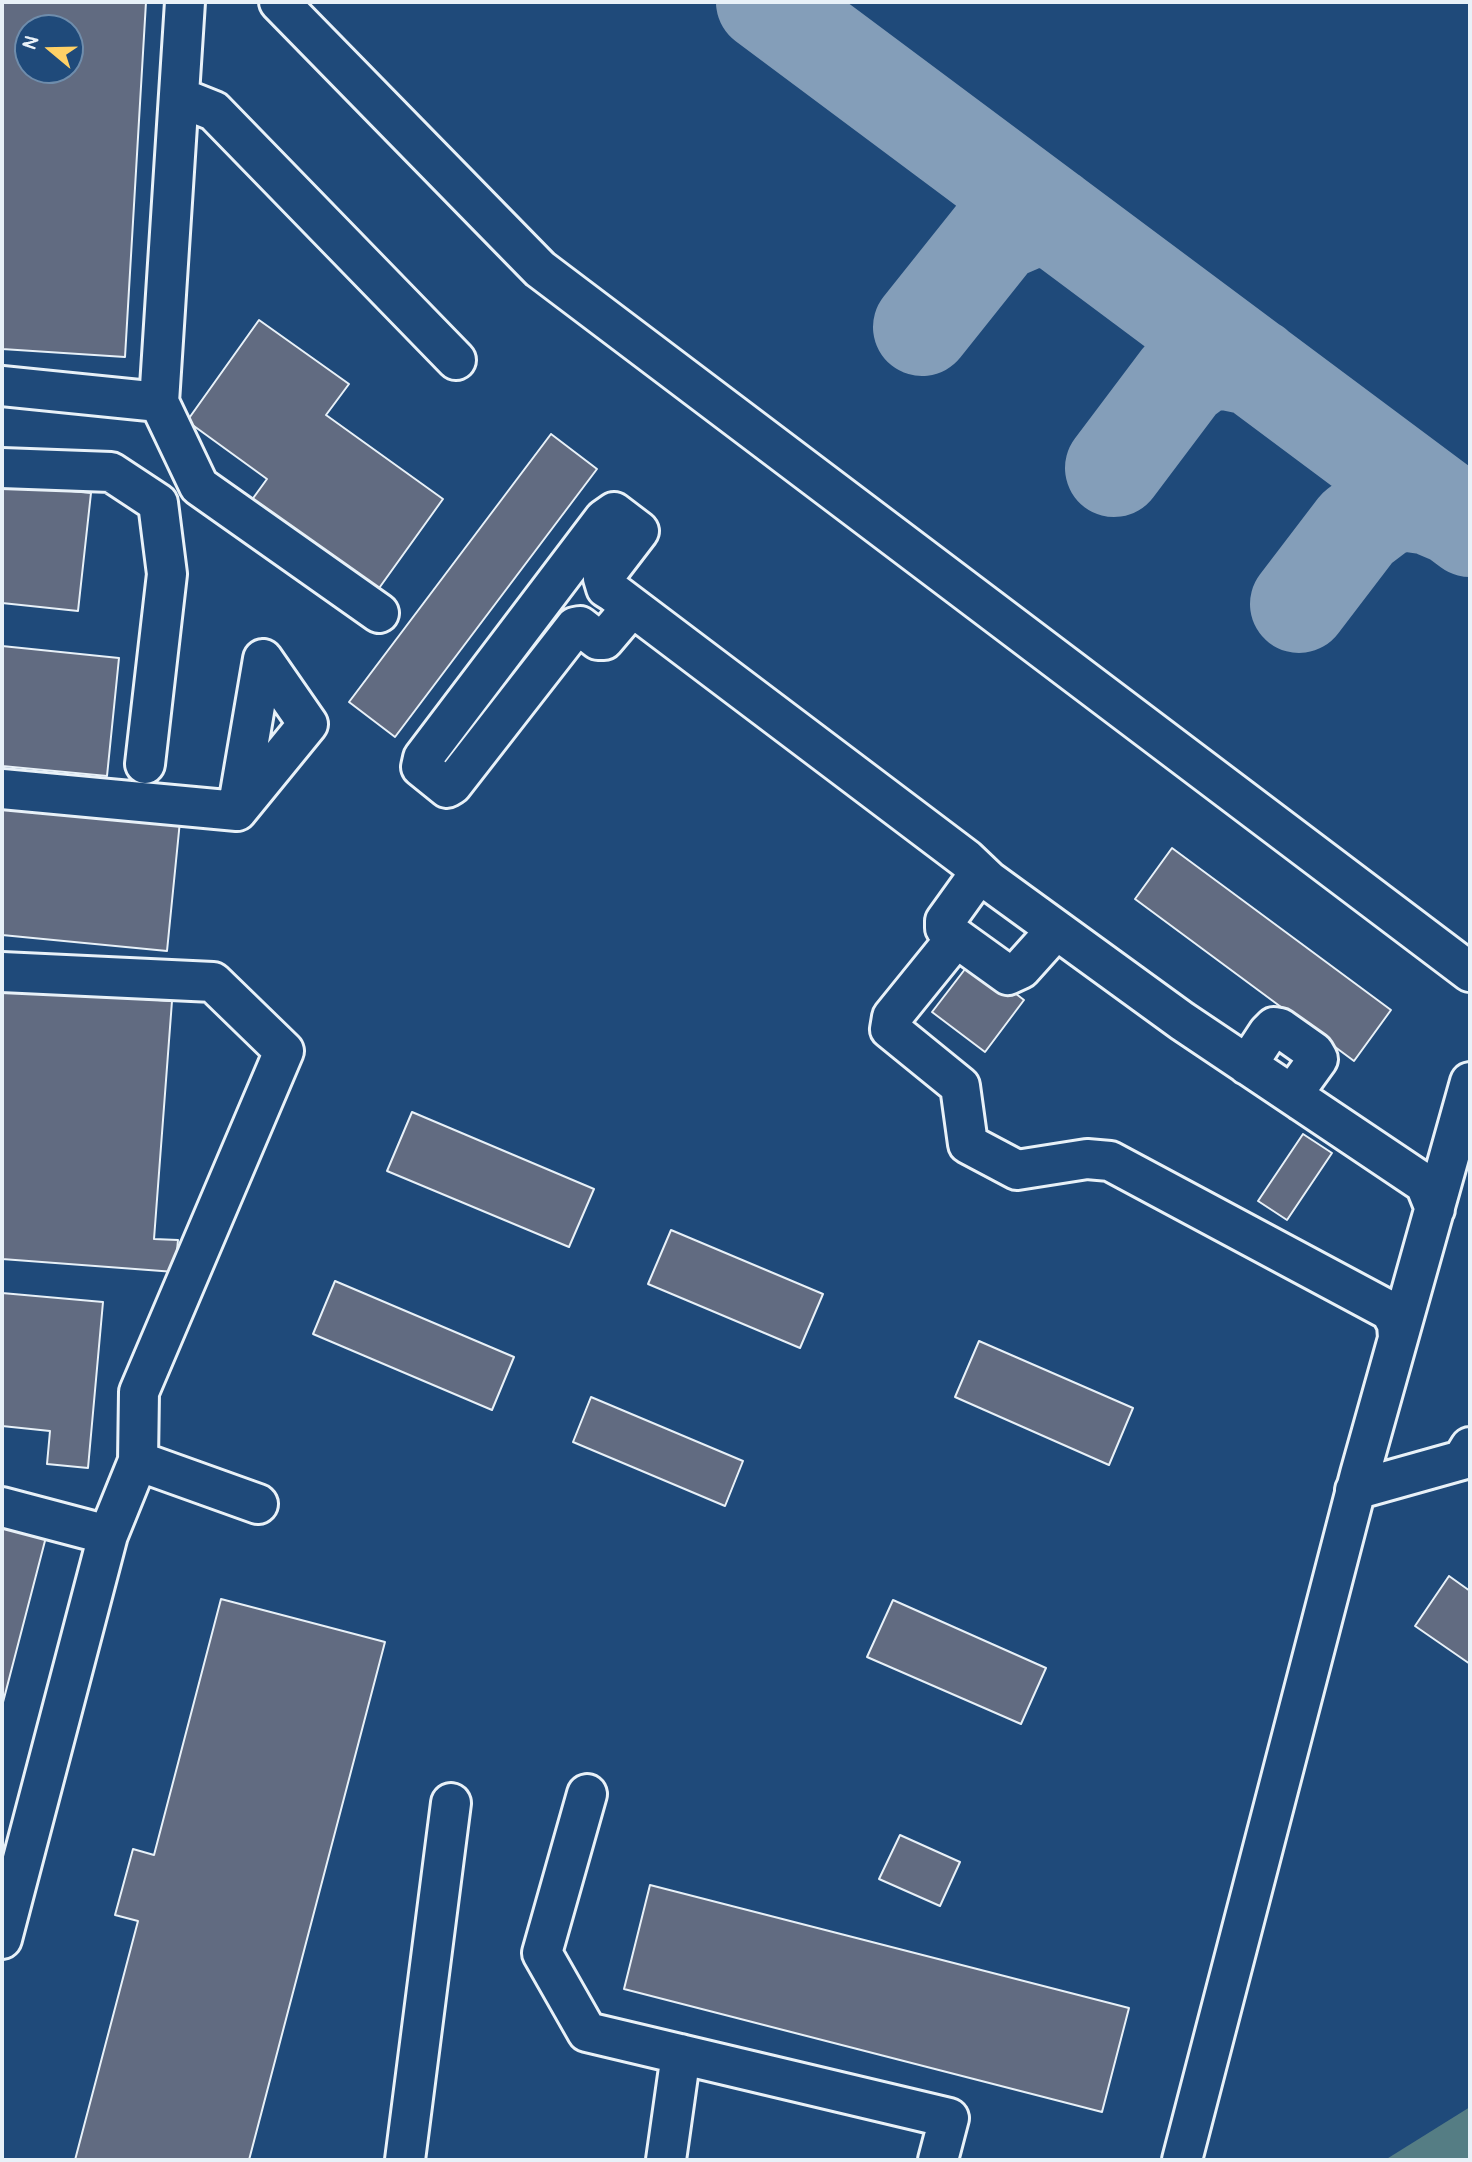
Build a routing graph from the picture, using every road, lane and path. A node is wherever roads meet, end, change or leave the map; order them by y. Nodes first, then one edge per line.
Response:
1 (186, 2) edge
2 (279, 2) edge
3 (179, 97) junction
4 (456, 360) dead end
5 (2, 386) edge
6 (159, 402) junction
7 (2, 468) edge
8 (632, 607) junction
9 (379, 613) dead end
10 (145, 764) dead end
11 (2, 789) edge
12 (237, 811) dead end
13 (988, 880) junction
14 (1056, 930) junction
15 (956, 938) junction
16 (2, 972) edge
17 (1470, 972) edge
18 (1470, 1082) edge
19 (1435, 1209) junction
20 (1398, 1338) junction
21 (1470, 1447) edge
22 (138, 1461) junction
23 (1355, 1490) junction
24 (258, 1504) dead end
25 (2, 1507) edge
26 (108, 1535) junction
27 (587, 1794) dead end
28 (451, 1803) dead end
29 (2, 1939) edge
30 (681, 2054) junction
31 (405, 2160) edge
32 (666, 2160) edge
33 (938, 2160) edge
34 (1182, 2160) edge

1 - 3 lane
2 - 17 lane
3 - 4 lane
3 - 6 lane
5 - 6 lane
6 - 9 lane
7 - 10 lane
8 - 8 lane
8 - 13 lane
11 - 12 lane
13 - 14 lane
13 - 15 lane
14 - 15 lane
14 - 19 lane
15 - 20 lane
16 - 22 lane
18 - 19 lane
19 - 20 lane
20 - 23 lane
21 - 23 lane
22 - 24 lane
22 - 26 lane
23 - 34 lane
25 - 26 lane
26 - 29 lane
27 - 30 lane
28 - 31 lane
30 - 32 lane
30 - 33 lane

